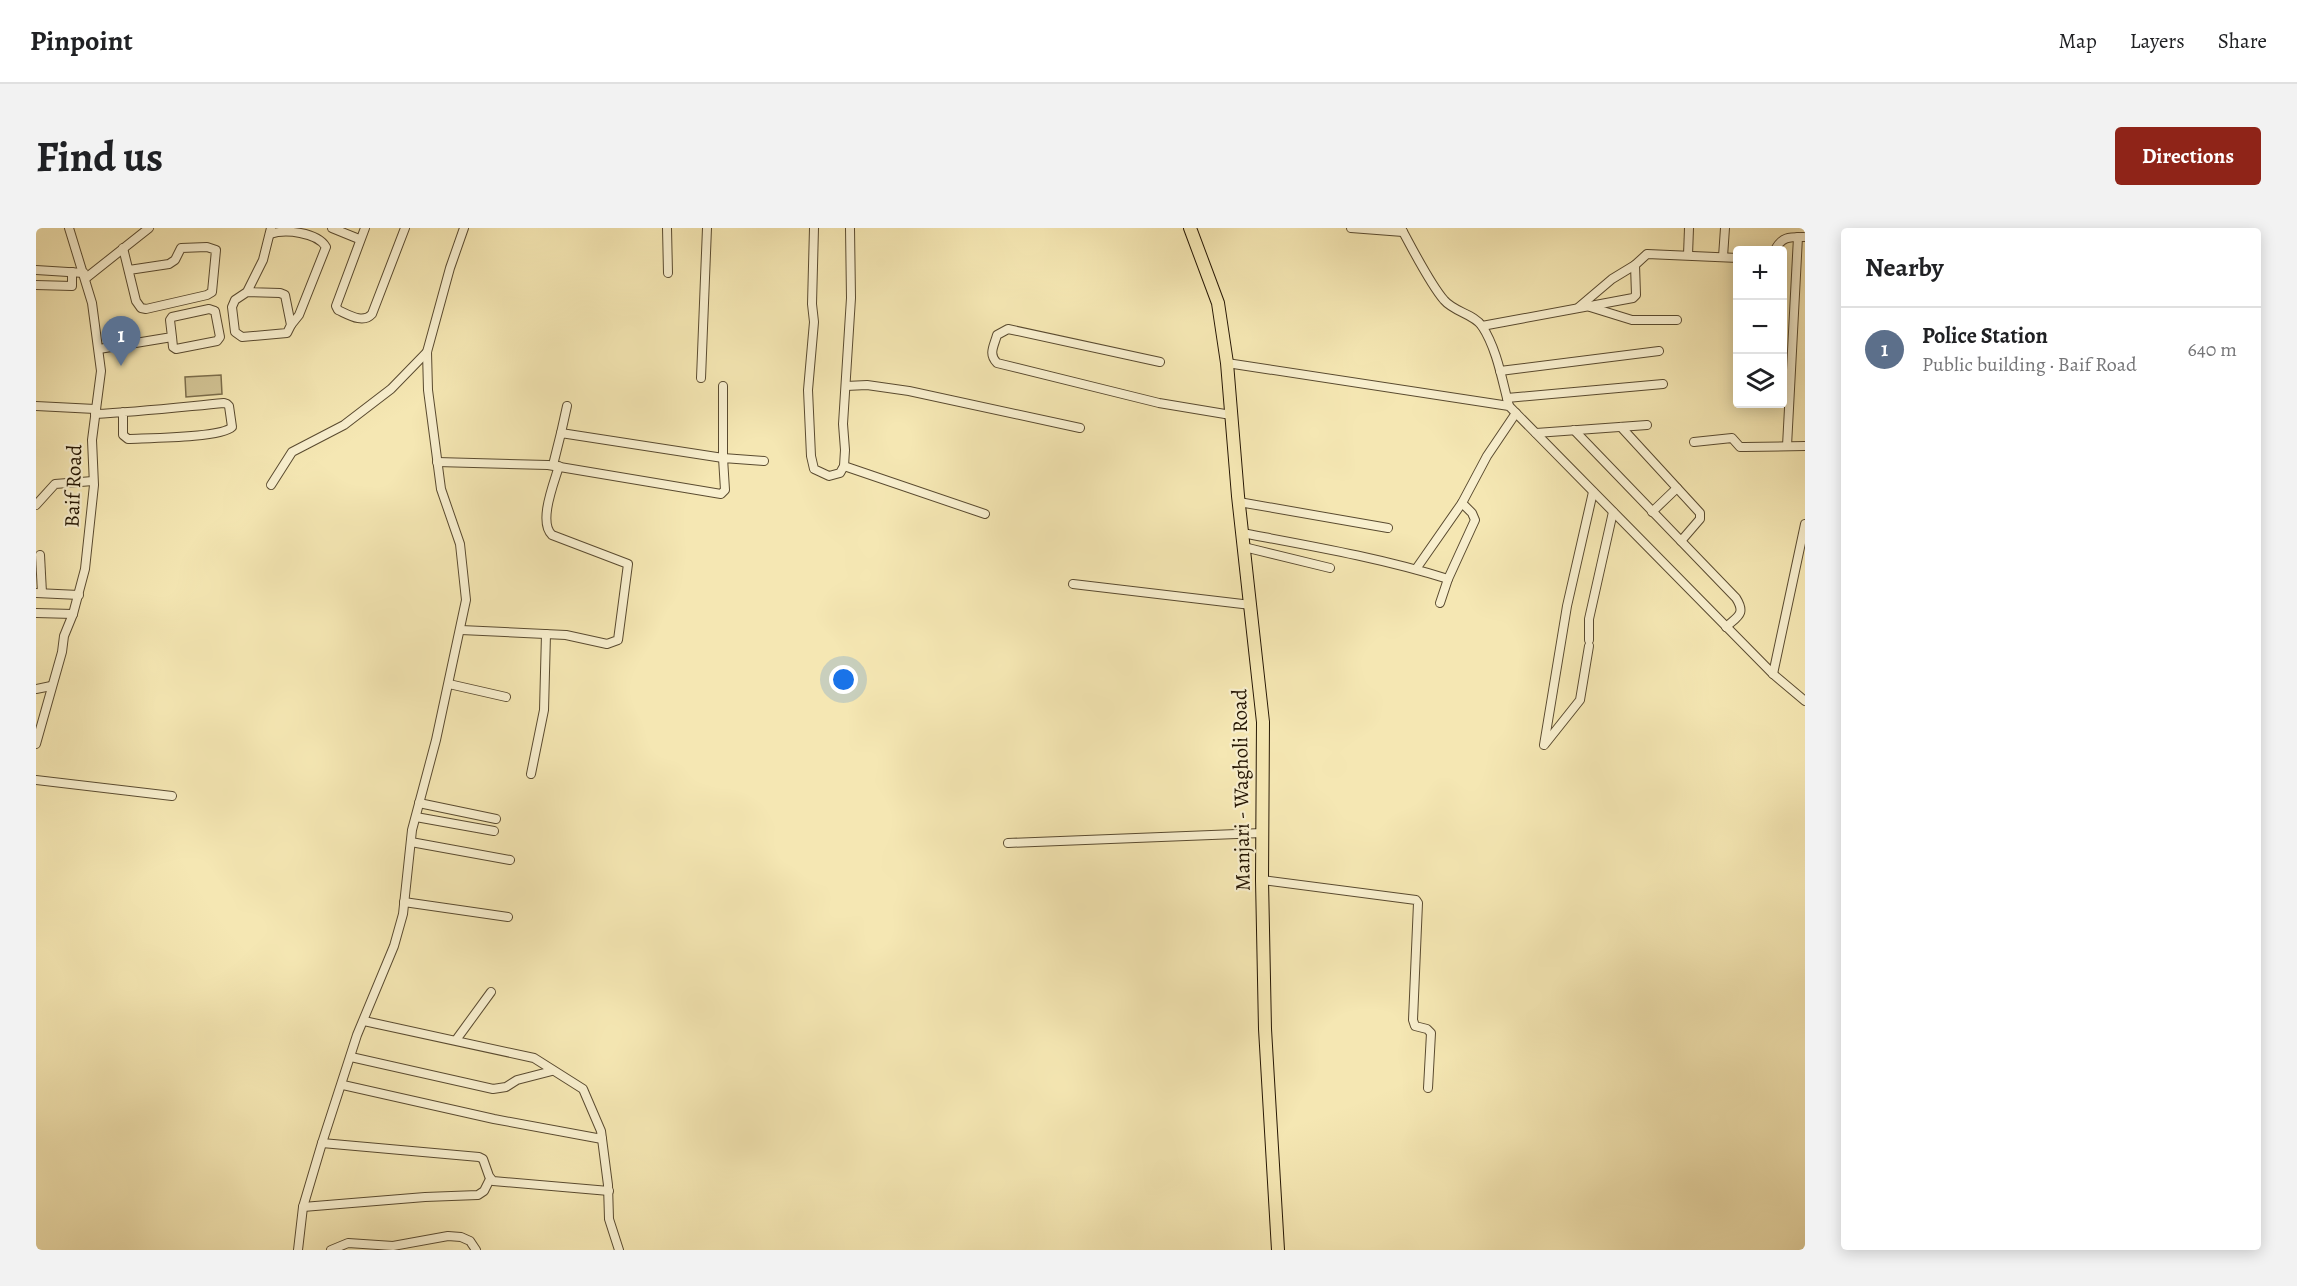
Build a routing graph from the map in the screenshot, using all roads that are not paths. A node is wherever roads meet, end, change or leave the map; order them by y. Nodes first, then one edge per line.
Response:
1 (69, 228) edge
2 (149, 228) edge
3 (332, 228) edge
4 (365, 228) edge
5 (405, 228) edge
6 (464, 228) edge
7 (667, 228) edge
8 (707, 228) edge
9 (814, 228) edge
10 (850, 228) edge
11 (1190, 228) edge
12 (1351, 228) edge
13 (1689, 228) edge
14 (1725, 228) edge
15 (1402, 230) edge
16 (271, 231) edge
17 (1801, 237) edge
18 (359, 238) junction
19 (1778, 246) edge
20 (123, 248) junction
21 (1688, 255) junction
22 (1724, 257) junction
23 (1733, 258) edge
24 (1635, 265) junction
25 (36, 270) edge
26 (129, 270) junction
27 (72, 272) junction
28 (668, 273) dead end
29 (85, 275) junction
30 (36, 285) edge
31 (248, 292) junction
32 (1588, 307) junction
33 (1578, 308) junction
34 (1677, 320) dead end
35 (291, 325) junction
36 (1482, 326) junction
37 (172, 336) junction
38 (99, 349) junction
39 (1659, 351) dead end
40 (427, 352) junction
41 (1160, 362) dead end
42 (1227, 363) junction
43 (1500, 371) junction
44 (700, 378) dead end
45 (1663, 384) dead end
46 (723, 386) dead end
47 (846, 386) junction
48 (1508, 402) junction
49 (36, 406) edge
50 (567, 406) dead end
51 (95, 412) junction
52 (123, 412) junction
53 (1516, 413) junction
54 (1231, 415) junction
55 (1647, 425) dead end
56 (1621, 427) junction
57 (1080, 428) dead end
58 (1574, 430) junction
59 (561, 432) junction
60 (1536, 433) junction
61 (1694, 442) dead end
62 (1787, 446) junction
63 (1805, 446) edge
64 (723, 458) junction
65 (764, 461) dead end
66 (437, 462) junction
67 (556, 466) junction
68 (844, 466) junction
69 (93, 481) junction
70 (271, 485) dead end
71 (1677, 488) junction
72 (1593, 492) junction
73 (1239, 502) junction
74 (1462, 502) junction
75 (36, 505) edge
76 (1613, 512) junction
77 (1652, 512) junction
78 (985, 514) dead end
79 (1805, 524) edge
80 (1388, 528) dead end
81 (1242, 533) junction
82 (1681, 541) junction
83 (1244, 548) junction
84 (40, 555) dead end
85 (1330, 568) dead end
86 (1416, 569) junction
87 (1448, 579) junction
88 (1073, 584) dead end
89 (39, 593) edge
90 (79, 595) junction
91 (1440, 603) dead end
92 (1251, 605) junction
93 (36, 613) edge
94 (73, 614) junction
95 (1726, 627) junction
96 (460, 630) junction
97 (546, 634) junction
98 (1773, 674) junction
99 (449, 684) junction
100 (51, 686) junction
101 (36, 689) edge
102 (506, 697) dead end
103 (1805, 701) edge
104 (36, 744) edge
105 (531, 774) dead end
106 (36, 780) edge
107 (172, 796) dead end
108 (419, 803) junction
109 (416, 817) junction
110 (496, 819) dead end
111 (494, 831) dead end
112 (1262, 832) junction
113 (411, 842) junction
114 (1008, 843) dead end
115 (510, 860) dead end
116 (1262, 880) junction
117 (404, 902) junction
118 (508, 917) dead end
119 (491, 992) dead end
120 (364, 1021) junction
121 (456, 1040) junction
122 (351, 1057) junction
123 (552, 1071) junction
124 (343, 1085) junction
125 (1428, 1088) dead end
126 (602, 1139) junction
127 (322, 1143) junction
128 (490, 1179) junction
129 (609, 1191) junction
130 (303, 1207) junction
131 (298, 1250) edge
132 (332, 1250) edge
133 (476, 1250) edge
134 (620, 1250) edge
135 (1278, 1250) edge

1 - 29 street, Baif Road
2 - 20 street
3 - 18 street
4 - 18 street
5 - 18 street
6 - 40 street
7 - 28 street
8 - 44 street
9 - 68 street
10 - 47 street
11 - 42 main road, Manjari - Wagholi Road
12 - 15 street
13 - 21 street
14 - 22 street
15 - 36 street
16 - 31 street
16 - 35 street
17 - 19 street
17 - 62 street
20 - 26 street
20 - 29 street
21 - 22 street
21 - 24 street
22 - 23 street
24 - 32 street
24 - 33 street
25 - 27 street
26 - 26 street
27 - 29 street
27 - 30 street
29 - 38 street, Baif Road
31 - 35 street
31 - 35 street
32 - 33 street
32 - 34 street
33 - 36 street
36 - 43 street
37 - 37 street
37 - 38 street
38 - 51 street, Baif Road
39 - 43 street
40 - 66 street
40 - 70 street
41 - 54 street
42 - 48 street
42 - 54 main road, Manjari - Wagholi Road
43 - 48 street
45 - 48 street
46 - 64 street
47 - 57 street
47 - 68 street
48 - 53 street
49 - 51 street
50 - 59 street
51 - 52 street
51 - 69 street, Baif Road
52 - 52 street
53 - 60 street
53 - 74 street
54 - 73 main road, Manjari - Wagholi Road
55 - 56 street
56 - 58 street
56 - 71 street
58 - 60 street
58 - 77 street
59 - 64 street
59 - 67 street
60 - 72 street
61 - 62 street
62 - 63 street
64 - 65 street
64 - 67 street
66 - 67 street
66 - 96 street
67 - 97 street
68 - 78 street
69 - 75 street
69 - 90 street, Baif Road
71 - 77 street
71 - 82 street
72 - 76 street
72 - 76 street
73 - 80 street
73 - 81 main road, Manjari - Wagholi Road
74 - 86 street
74 - 87 street
76 - 95 street
77 - 82 street
79 - 98 street
81 - 83 main road, Manjari - Wagholi Road
81 - 86 street
82 - 95 street
83 - 85 street
83 - 92 main road, Manjari - Wagholi Road
84 - 89 street
86 - 87 street
87 - 91 street
88 - 92 street
89 - 90 street
90 - 94 street, Baif Road
92 - 112 main road, Manjari - Wagholi Road
93 - 94 street
94 - 100 street, Baif Road
95 - 98 street
96 - 97 street
96 - 99 street
97 - 105 street
98 - 103 street
99 - 102 street
99 - 108 street
100 - 101 street
100 - 104 street, Baif Road
106 - 107 street
108 - 109 street
108 - 110 street
109 - 111 street
109 - 113 street
112 - 114 street
112 - 116 main road, Manjari - Wagholi Road
113 - 115 street
113 - 117 street
116 - 125 street
116 - 135 main road, Manjari - Wagholi Road
117 - 118 street
117 - 120 street
119 - 121 street
120 - 121 street
120 - 122 street
121 - 123 street
122 - 123 street
122 - 124 street
123 - 126 street
124 - 126 street
124 - 127 street
126 - 129 street
127 - 128 street
127 - 130 street
128 - 129 street
128 - 130 street
129 - 134 street
130 - 131 street
132 - 133 street

